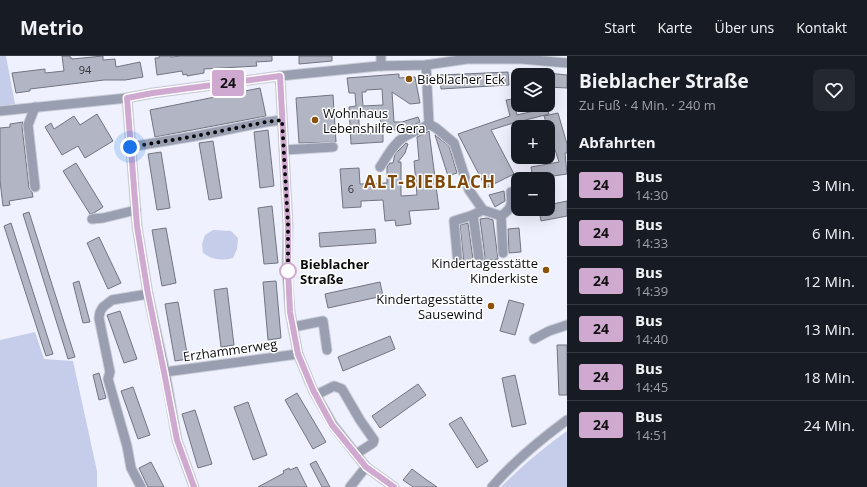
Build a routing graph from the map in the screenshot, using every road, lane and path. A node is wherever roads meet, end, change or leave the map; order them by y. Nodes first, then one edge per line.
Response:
1 (381, 56) edge
2 (567, 63) edge
3 (426, 65) junction
4 (381, 66) junction
5 (280, 76) junction
6 (127, 98) junction
7 (35, 108) junction
8 (0, 111) edge
9 (282, 120) junction
10 (429, 124) junction
11 (130, 147) junction
12 (333, 147) dead end
13 (284, 150) junction
14 (380, 167) dead end
15 (35, 187) dead end
16 (511, 206) edge
17 (136, 210) junction
18 (483, 210) junction
19 (473, 215) junction
20 (500, 216) junction
21 (92, 219) dead end
22 (503, 253) dead end
23 (479, 258) dead end
24 (458, 264) dead end
25 (148, 294) junction
26 (567, 325) edge
27 (293, 327) junction
28 (534, 339) dead end
29 (327, 350) dead end
30 (298, 354) junction
31 (164, 372) junction
32 (316, 395) junction
33 (567, 420) edge
34 (356, 454) junction
35 (366, 467) junction
36 (141, 487) edge
37 (194, 487) edge
38 (350, 487) edge
39 (394, 487) edge
40 (492, 487) edge

1 - 4 street
2 - 3 street
3 - 4 street
3 - 10 street
4 - 5 street
5 - 6 street
5 - 9 street
6 - 7 street
6 - 11 street
7 - 8 street
7 - 15 street
9 - 11 street
9 - 13 street
10 - 14 street
10 - 18 street
11 - 17 street
12 - 13 street
13 - 27 street
16 - 20 street
17 - 21 street
17 - 25 street
18 - 19 street
18 - 20 street
19 - 23 street
19 - 24 street
20 - 22 street
25 - 31 street
25 - 36 street
26 - 28 street
27 - 29 street
27 - 30 street
30 - 31 street, Erzhammerweg
30 - 32 street
31 - 37 street
32 - 34 street
32 - 34 street
33 - 40 street
34 - 35 street
35 - 38 street
35 - 39 street

